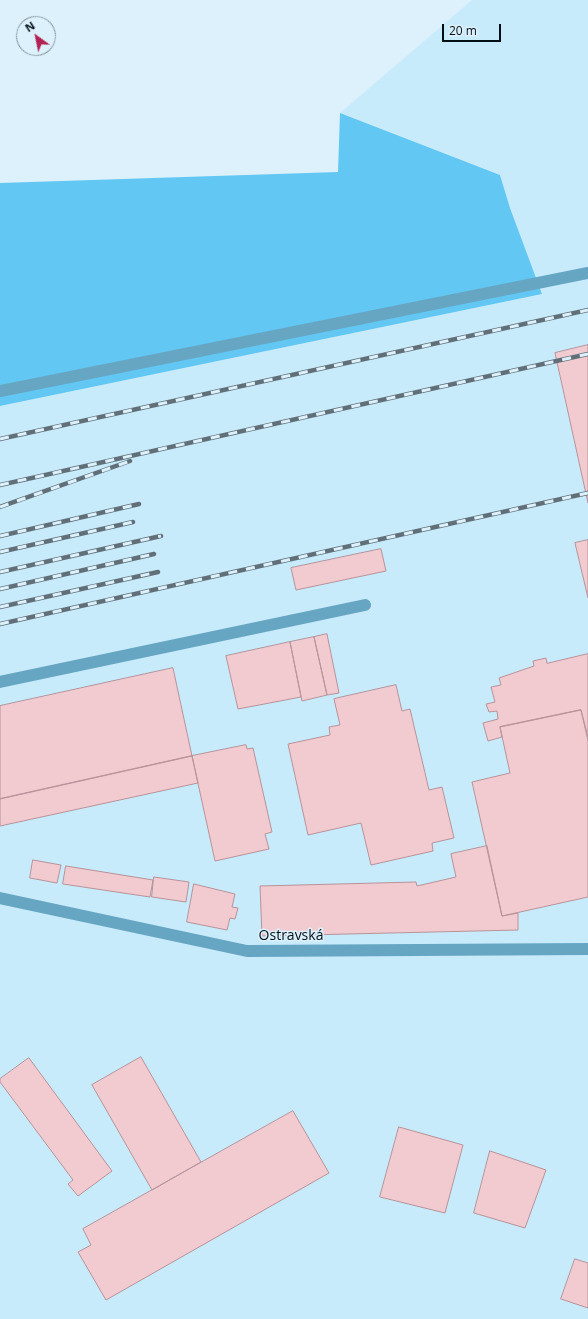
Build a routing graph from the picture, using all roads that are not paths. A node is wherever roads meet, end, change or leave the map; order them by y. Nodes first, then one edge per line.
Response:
1 (588, 273) edge
2 (0, 391) edge
3 (365, 605) dead end
4 (0, 682) edge
5 (0, 898) edge
6 (588, 949) edge

1 - 2 street
3 - 4 street
5 - 6 street, Ostravská

